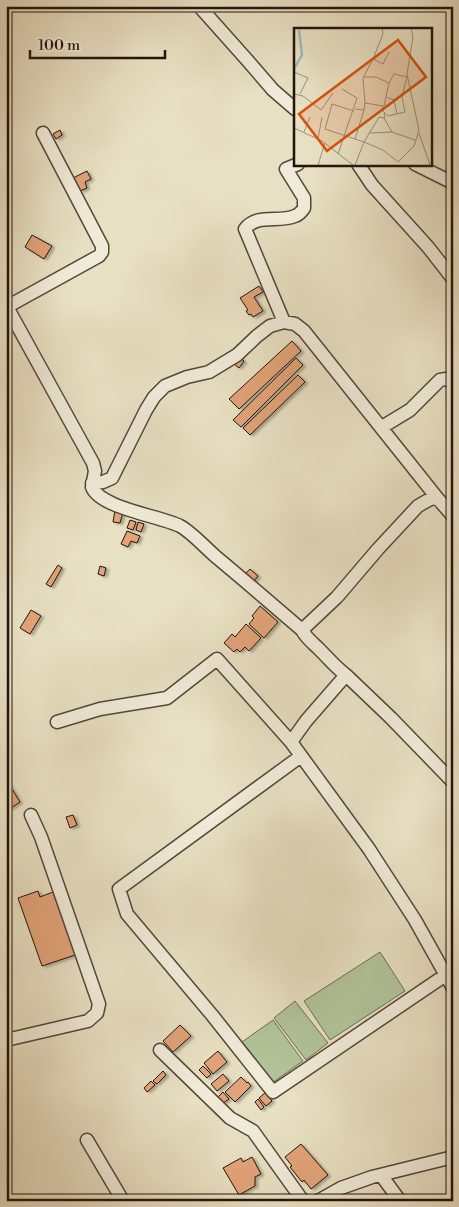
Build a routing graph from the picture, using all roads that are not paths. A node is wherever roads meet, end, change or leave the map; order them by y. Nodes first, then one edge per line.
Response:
1 (199, 6) edge
2 (294, 108) edge
3 (43, 133) dead end
4 (296, 165) edge
5 (359, 165) edge
6 (417, 165) edge
7 (453, 183) edge
8 (453, 279) edge
9 (6, 304) edge
10 (284, 322) junction
11 (453, 382) edge
12 (382, 427) junction
13 (92, 483) junction
14 (438, 499) junction
15 (453, 516) edge
16 (302, 630) junction
17 (346, 675) junction
18 (57, 722) dead end
19 (291, 742) junction
20 (301, 756) junction
21 (453, 782) edge
22 (31, 815) dead end
23 (449, 973) edge
24 (453, 988) edge
25 (6, 1040) edge
26 (160, 1050) dead end
27 (87, 1140) dead end
28 (453, 1157) edge
29 (381, 1175) junction
30 (123, 1201) edge
31 (303, 1201) edge
32 (318, 1201) edge
33 (400, 1201) edge

1 - 2 street
3 - 9 street
4 - 10 street
5 - 8 street
6 - 7 street
9 - 13 street
10 - 12 street
10 - 13 street
11 - 12 street
12 - 14 street
13 - 16 street
14 - 15 street
14 - 16 street
16 - 17 street
17 - 19 street
17 - 21 street
18 - 19 street
19 - 20 street
20 - 23 street
20 - 23 street
22 - 25 street
23 - 24 street
26 - 31 street
27 - 30 street
28 - 29 street
29 - 32 street
29 - 33 street

